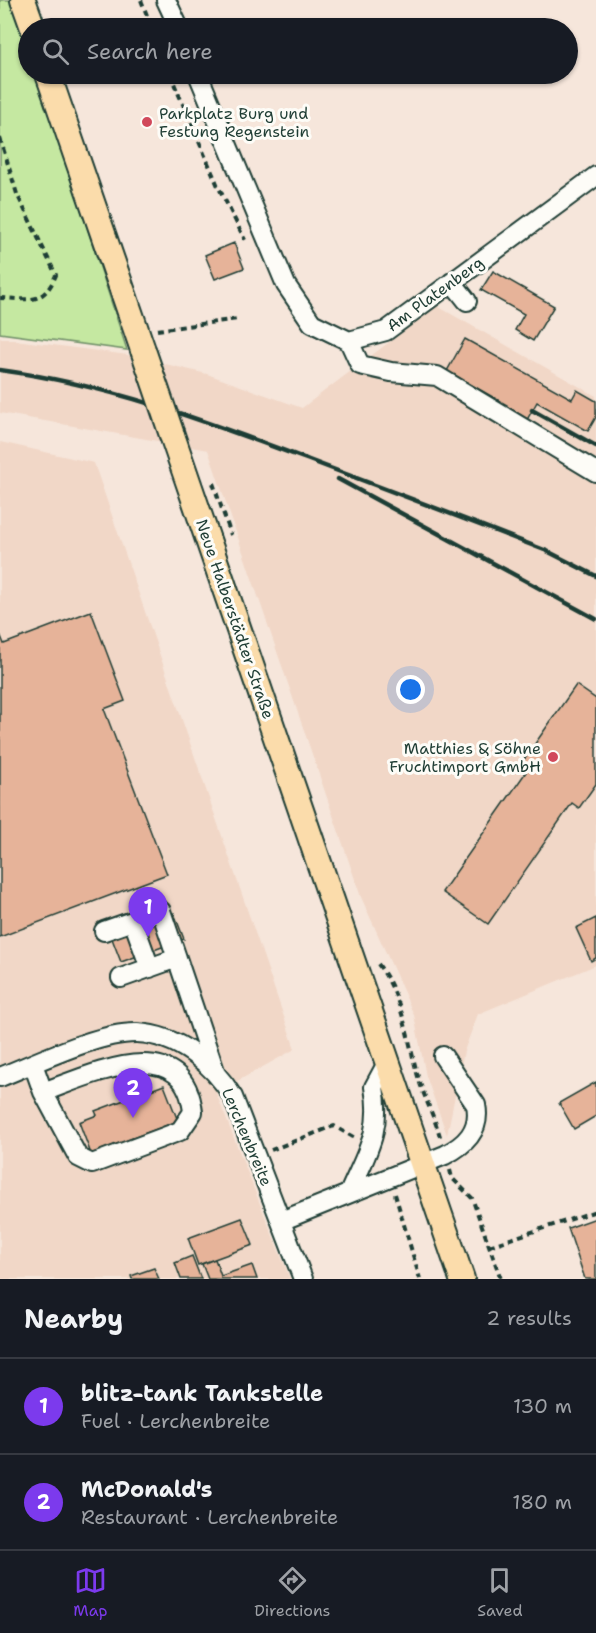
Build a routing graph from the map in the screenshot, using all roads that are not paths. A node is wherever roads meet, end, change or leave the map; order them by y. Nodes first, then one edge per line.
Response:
1 (23, 0) edge
2 (166, 0) edge
3 (29, 18) edge
4 (174, 18) edge
5 (52, 84) edge
6 (202, 84) edge
7 (596, 176) edge
8 (452, 282) junction
9 (467, 301) dead end
10 (349, 341) junction
11 (596, 472) edge
12 (134, 921) junction
13 (105, 931) dead end
14 (177, 958) junction
15 (150, 968) junction
16 (121, 978) dead end
17 (443, 1056) dead end
18 (387, 1063) junction
19 (16, 1070) edge
20 (216, 1073) junction
21 (43, 1092) junction
22 (422, 1164) junction
23 (350, 1191) junction
24 (281, 1221) junction
25 (303, 1279) edge
26 (462, 1279) edge

1 - 3 main road
2 - 4 street
5 - 18 main road, Neue Halberstädter Straße, bridge
6 - 10 street
7 - 8 street, Am Platenberg
8 - 9 street
8 - 10 street, Am Platenberg
10 - 11 street
12 - 13 street
12 - 14 street
12 - 15 street
14 - 15 street
14 - 20 street
15 - 16 street
17 - 22 street
18 - 22 main road, Neue Halberstädter Straße
18 - 23 street
19 - 20 street, Lerchenbreite
19 - 21 street
20 - 24 street, Lerchenbreite
21 - 21 street
22 - 23 street
22 - 26 main road, Neue Halberstädter Straße
23 - 24 street
24 - 25 street, Lerchenbreite

